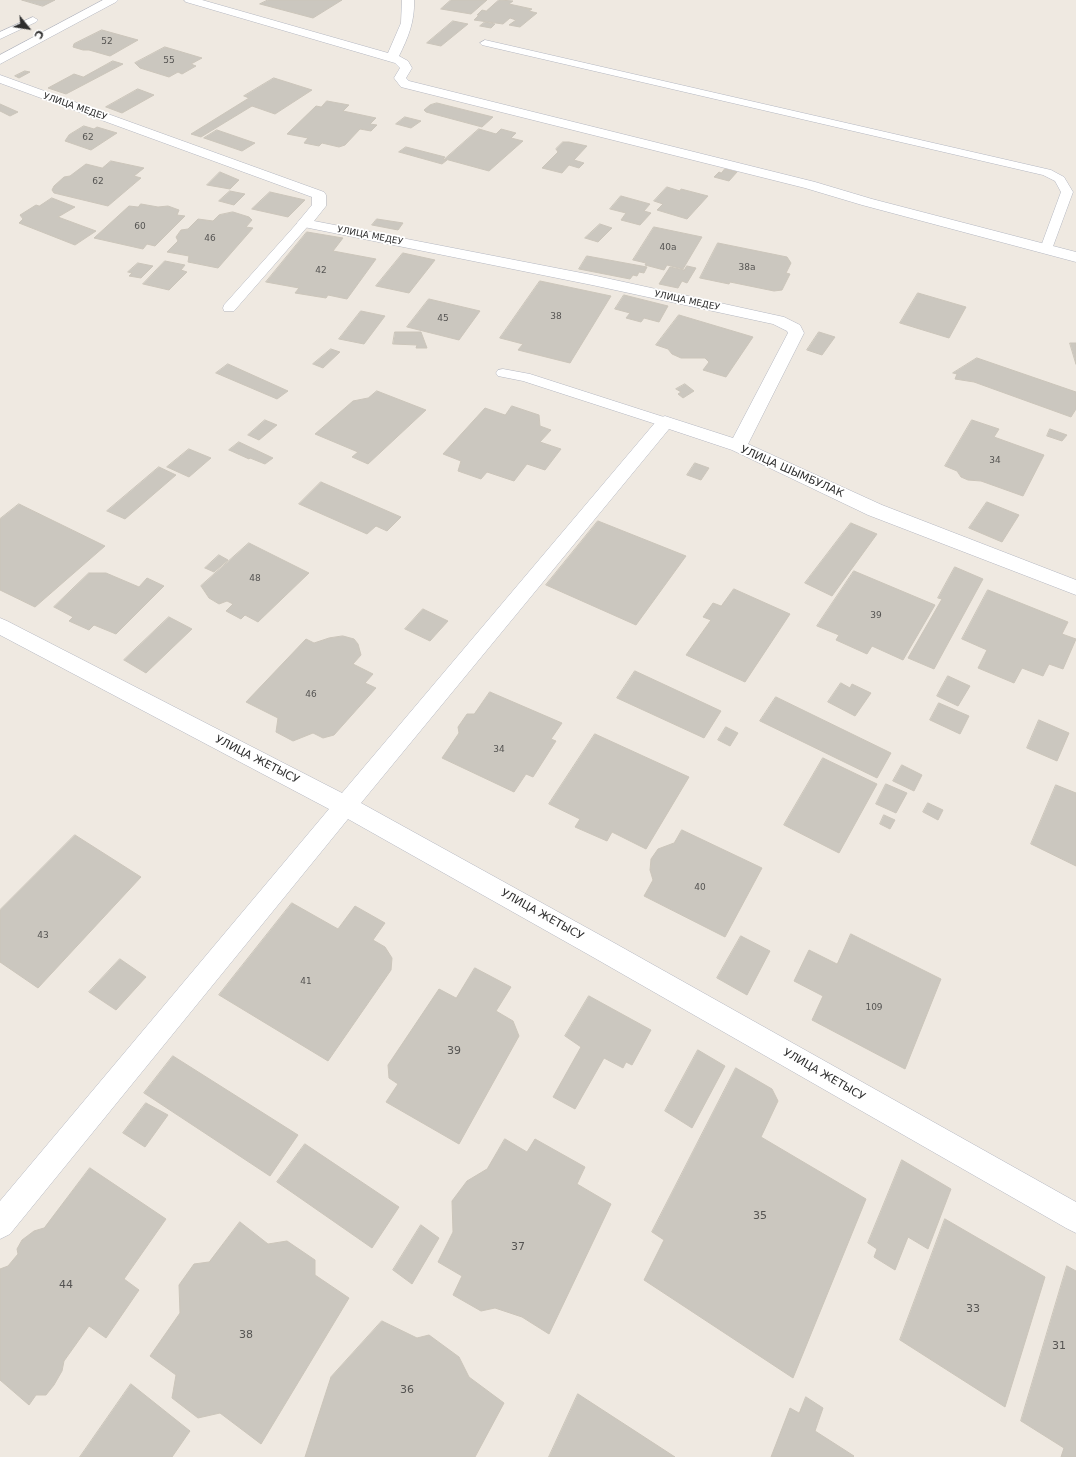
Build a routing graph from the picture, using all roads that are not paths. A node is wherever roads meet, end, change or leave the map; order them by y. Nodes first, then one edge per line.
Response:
1 (112, 0) edge
2 (190, 0) edge
3 (408, 0) edge
4 (33, 20) dead end
5 (0, 36) edge
6 (485, 42) dead end
7 (392, 57) junction
8 (0, 60) edge
9 (0, 79) edge
10 (304, 223) junction
11 (1046, 249) junction
12 (1076, 257) edge
13 (229, 308) dead end
14 (503, 373) dead end
15 (665, 422) junction
16 (738, 446) junction
17 (1076, 588) edge
18 (0, 626) edge
19 (345, 806) junction
20 (1076, 1218) edge
21 (0, 1224) edge

1 - 8 street
2 - 7 street
3 - 7 street
4 - 5 lane
6 - 11 lane
7 - 11 street
9 - 10 street, УЛИЦА МЕДЕУ
10 - 13 lane
10 - 16 street, УЛИЦА МЕДЕУ
11 - 12 street
14 - 15 lane, УЛИЦА ШЫМБУЛАК
15 - 16 street, УЛИЦА ШЫМБУЛАК
15 - 19 street
16 - 17 street, УЛИЦА ШЫМБУЛАК
18 - 19 street, УЛИЦА ЖЕТЫСУ
19 - 20 street, УЛИЦА ЖЕТЫСУ
19 - 21 street

